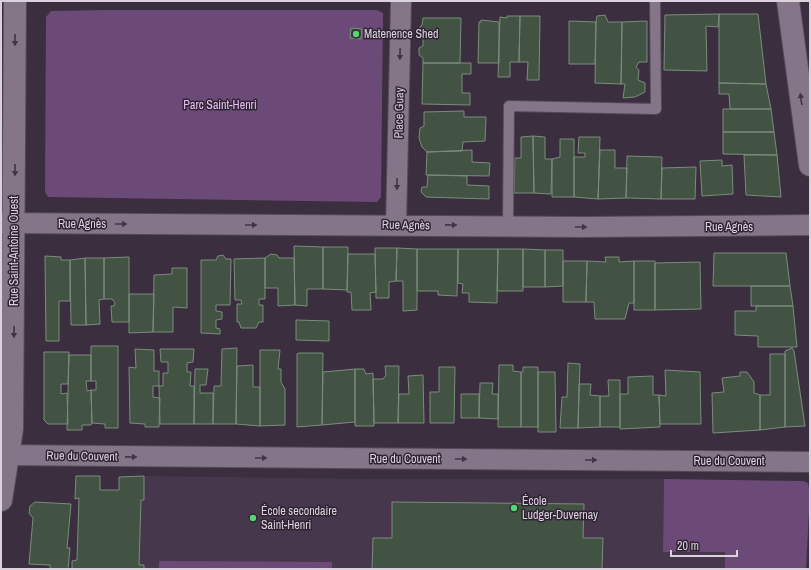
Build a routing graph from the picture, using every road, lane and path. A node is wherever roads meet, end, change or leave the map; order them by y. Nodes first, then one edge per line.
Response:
1 (15, 1) edge
2 (401, 1) edge
3 (655, 1) edge
4 (788, 1) edge
5 (810, 165) edge
6 (8, 223) edge
7 (396, 225) junction
8 (508, 226) junction
9 (810, 226) edge
10 (5, 455) edge
11 (810, 462) edge
12 (1, 500) edge

1 -> 6 main road, Rue Saint-Antoine Ouest
2 -> 7 street, Place Guay
3 - 8 lane
5 -> 4 main road
6 -> 7 street, Rue Agnès
6 -> 10 main road, Rue Saint-Antoine Ouest
7 -> 8 street, Rue Agnès
8 -> 9 street, Rue Agnès
10 -> 11 street, Rue du Couvent
10 - 12 main road, Rue Saint-Antoine Ouest

